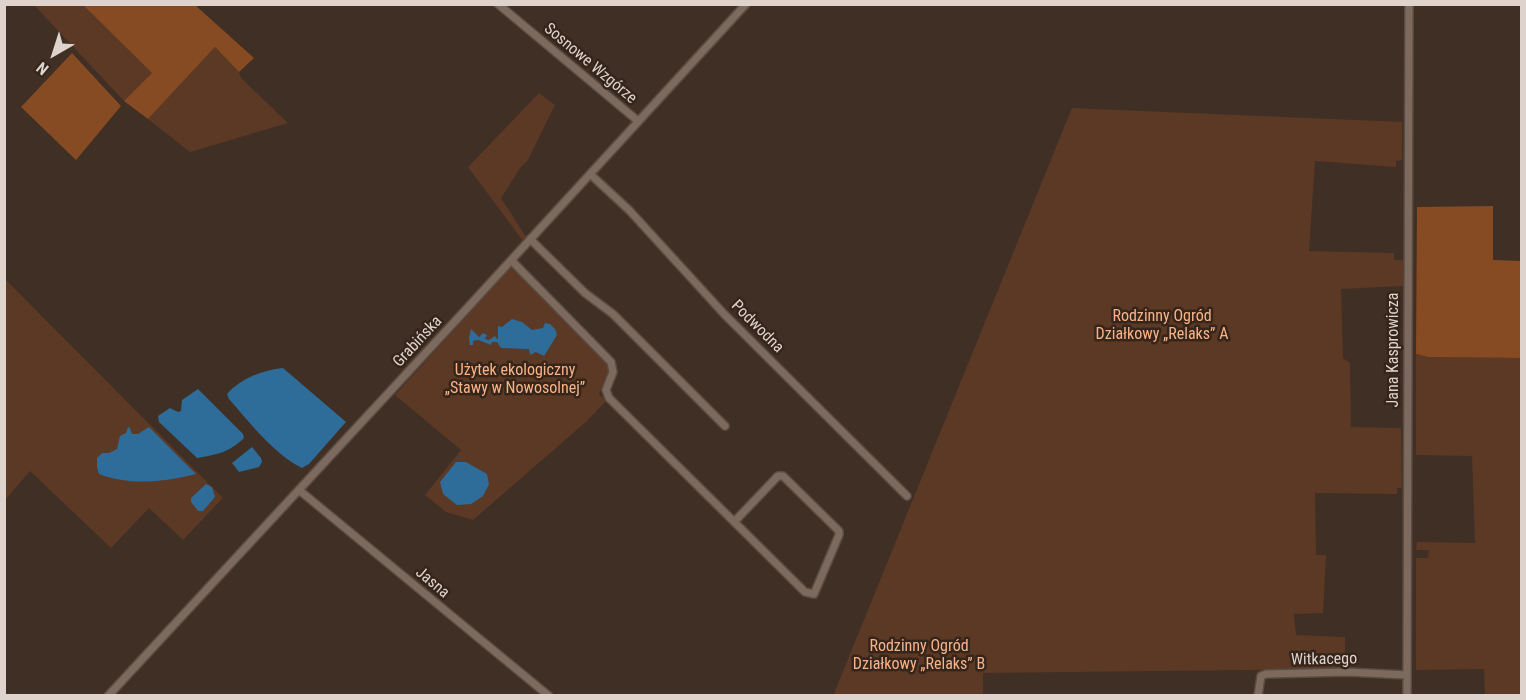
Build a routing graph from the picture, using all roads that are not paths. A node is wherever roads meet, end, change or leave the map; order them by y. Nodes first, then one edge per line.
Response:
1 (498, 4) edge
2 (746, 4) edge
3 (1409, 4) edge
4 (638, 121) junction
5 (590, 174) junction
6 (530, 240) junction
7 (511, 260) junction
8 (725, 426) dead end
9 (299, 490) junction
10 (907, 496) dead end
11 (734, 522) junction
12 (1407, 675) junction
13 (108, 696) edge
14 (549, 696) edge
15 (1258, 696) edge
16 (1407, 696) edge

1 - 4 street, Sosnowe Wzgórze
2 - 4 street, Grabińska
3 - 12 street, Jana Kasprowicza
4 - 5 street, Grabińska
5 - 6 street, Grabińska
5 - 10 street, Podwodna
6 - 7 street, Grabińska
6 - 8 street
7 - 9 street, Grabińska
7 - 11 street
9 - 13 street, Grabińska
9 - 14 street, Jasna
11 - 11 street
12 - 15 street, Witkacego
12 - 16 street, Jana Kasprowicza

